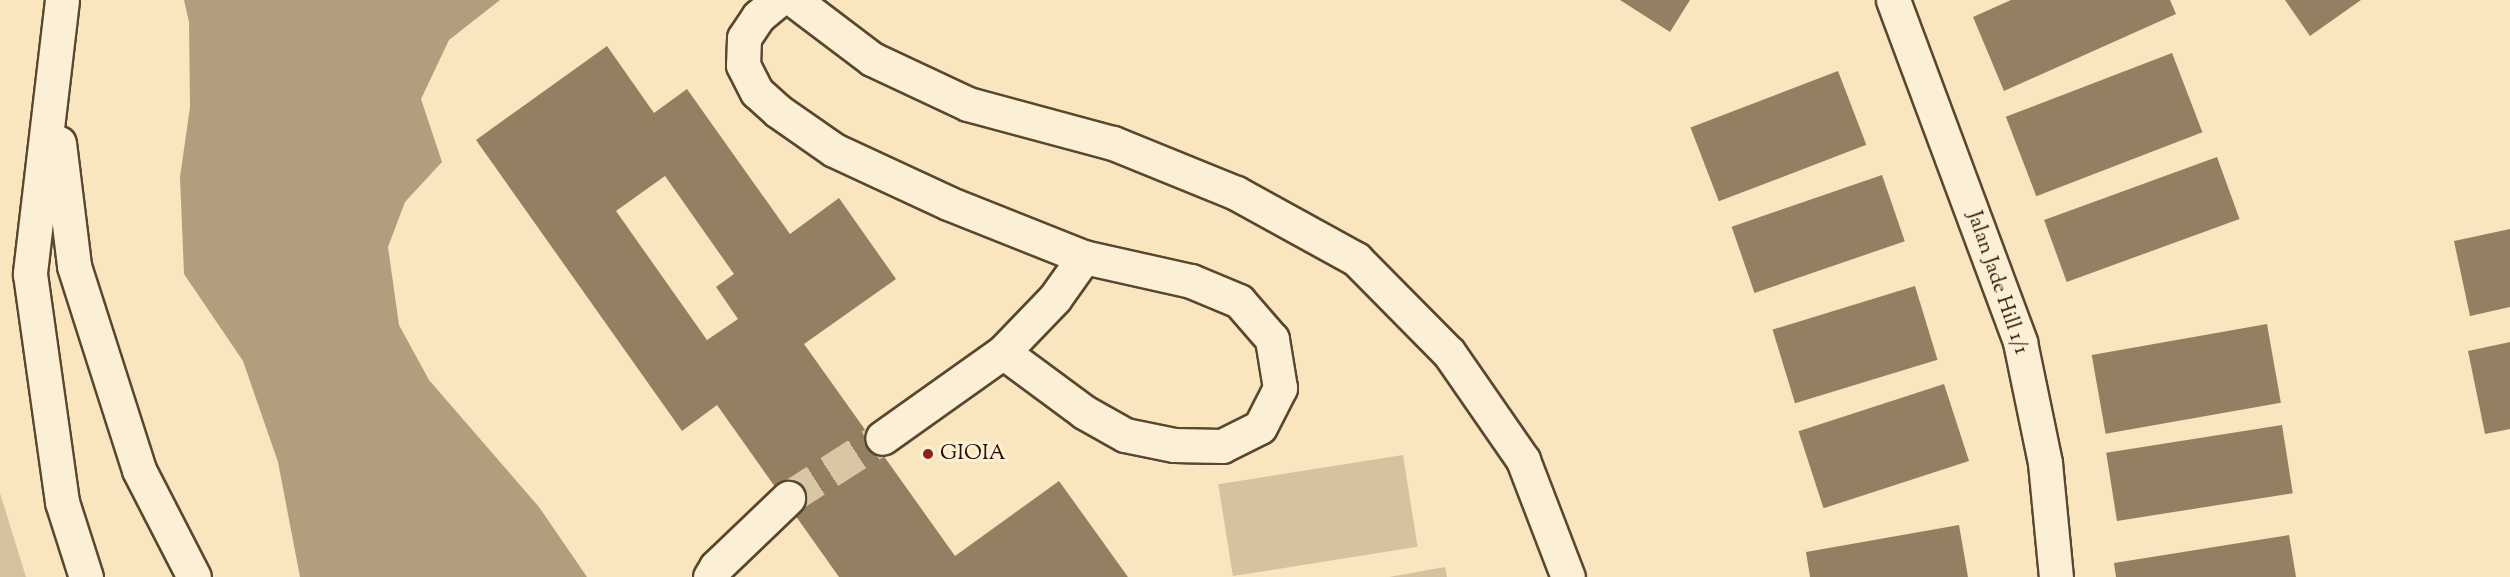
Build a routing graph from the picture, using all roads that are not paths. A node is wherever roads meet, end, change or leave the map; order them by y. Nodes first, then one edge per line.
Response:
1 (62, 0) edge
2 (778, 0) edge
3 (794, 0) edge
4 (1893, 0) edge
5 (53, 93) junction
6 (1084, 257) junction
7 (1003, 352) junction
8 (882, 438) tunnel mouth
9 (788, 498) tunnel mouth
10 (713, 572) edge
11 (86, 577) edge
12 (194, 577) edge
13 (1568, 577) edge
14 (2056, 577) edge

1 - 5 street
2 - 6 street
3 - 13 street
4 - 14 street, Jalan Jade Hill 1/1
5 - 11 street
5 - 12 street
6 - 7 street
6 - 7 street
7 - 8 street
9 - 10 street

